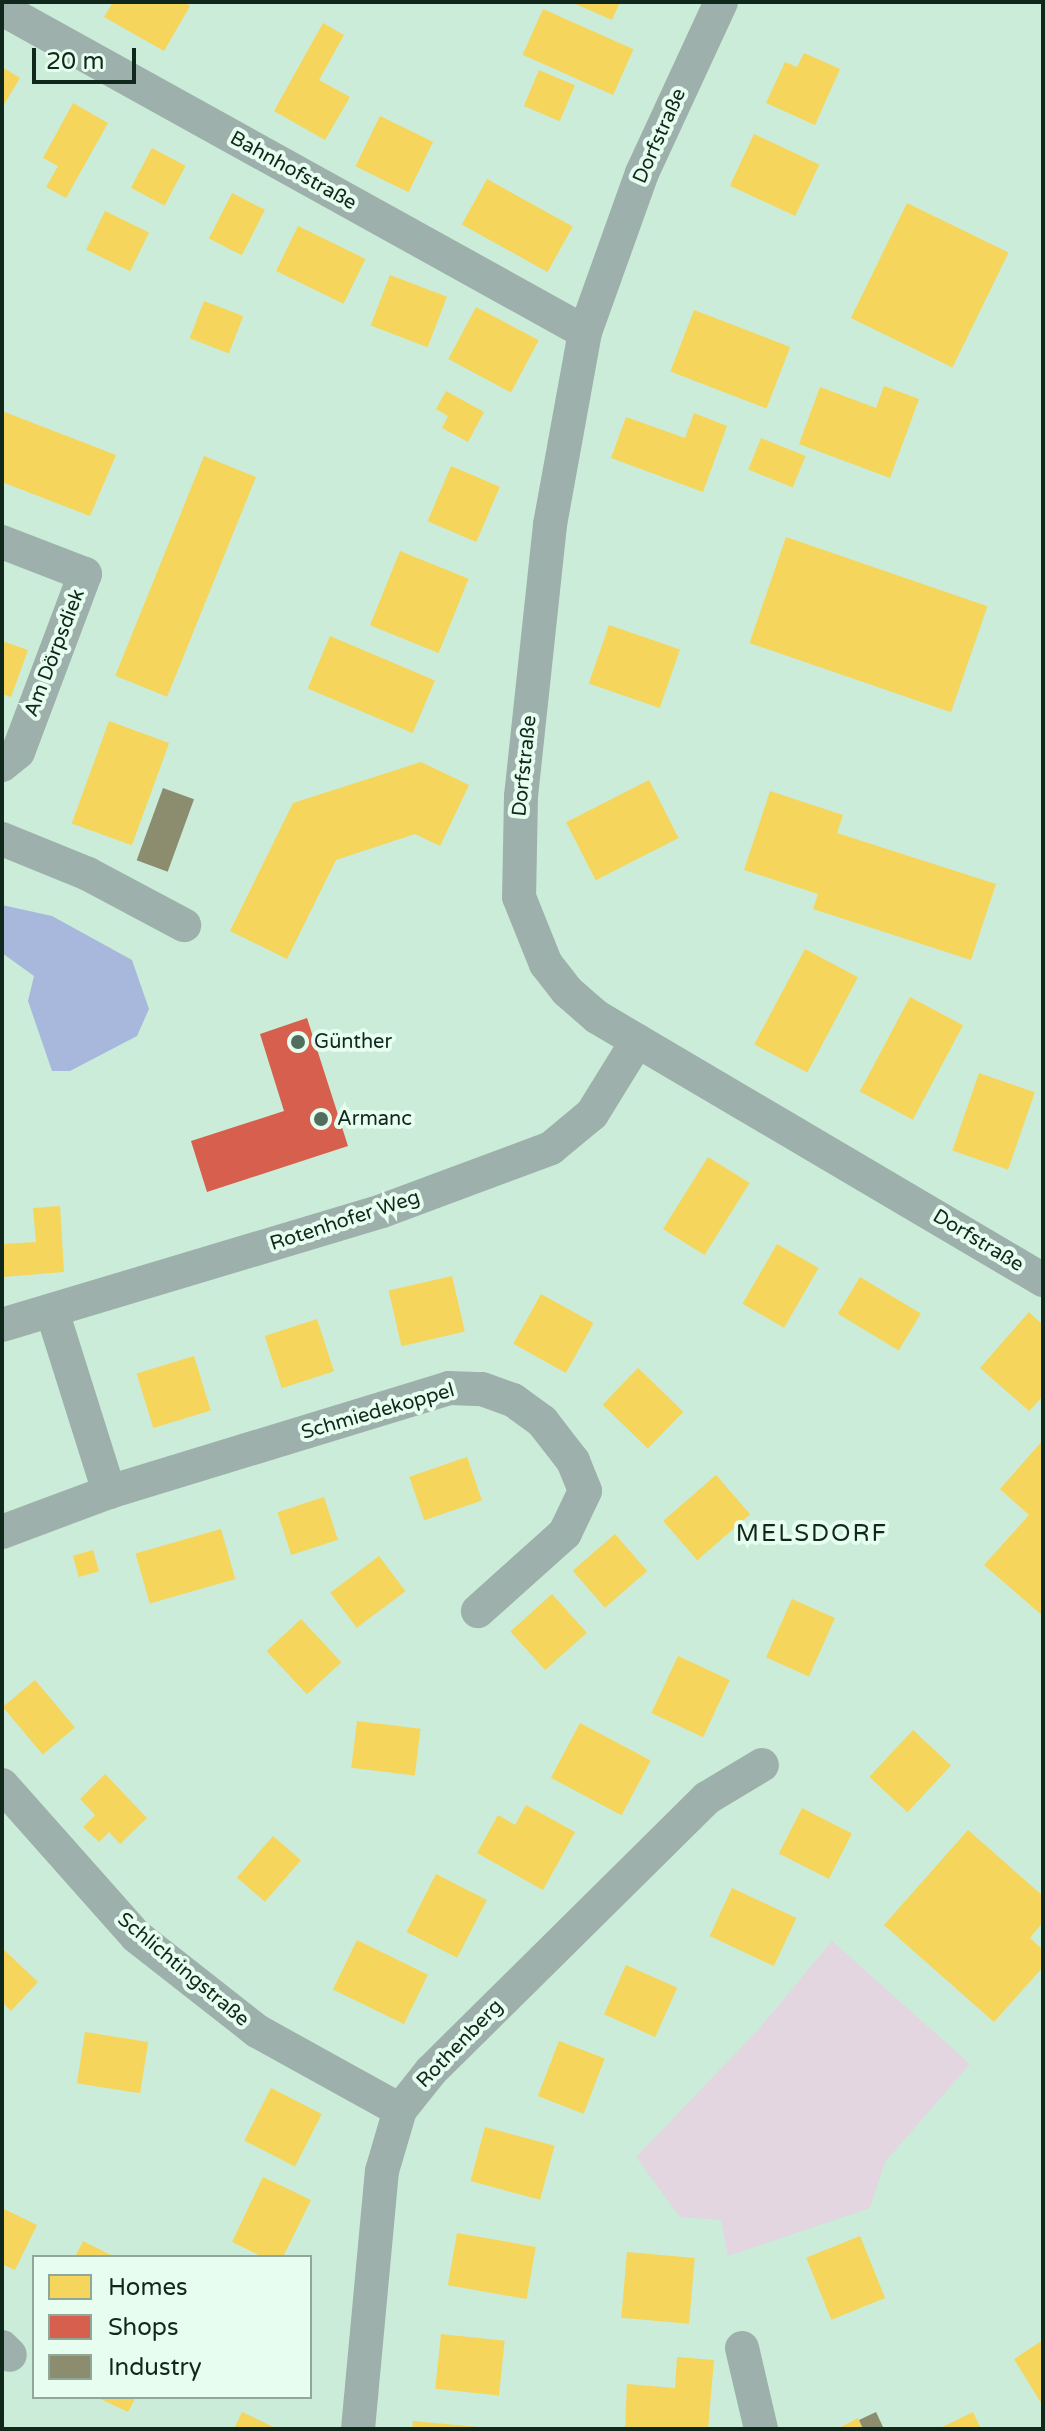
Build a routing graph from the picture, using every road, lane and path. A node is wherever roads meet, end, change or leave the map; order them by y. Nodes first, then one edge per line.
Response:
1 (721, 2) edge
2 (2, 9) edge
3 (585, 332) junction
4 (2, 542) edge
5 (2, 765) edge
6 (2, 839) edge
7 (184, 925) dead end
8 (637, 1041) junction
9 (1043, 1280) edge
10 (52, 1311) junction
11 (2, 1325) edge
12 (109, 1492) junction
13 (2, 1532) edge
14 (478, 1611) dead end
15 (762, 1765) dead end
16 (2, 1785) edge
17 (400, 2110) junction
18 (742, 2348) dead end
19 (358, 2429) edge
20 (761, 2429) edge

1 - 3 street, Dorfstraße
2 - 3 street, Bahnhofstraße
3 - 8 street, Dorfstraße
4 - 5 street, Am Dörpsdiek
6 - 7 street
8 - 9 street, Dorfstraße
8 - 10 street, Rotenhofer Weg
10 - 11 street, Rotenhofer Weg
10 - 12 street
12 - 13 street, Schmiedekoppel
12 - 14 street, Schmiedekoppel
15 - 17 street, Rothenberg
16 - 17 street, Schlichtingstraße
17 - 19 street, Rothenberg
18 - 20 street

